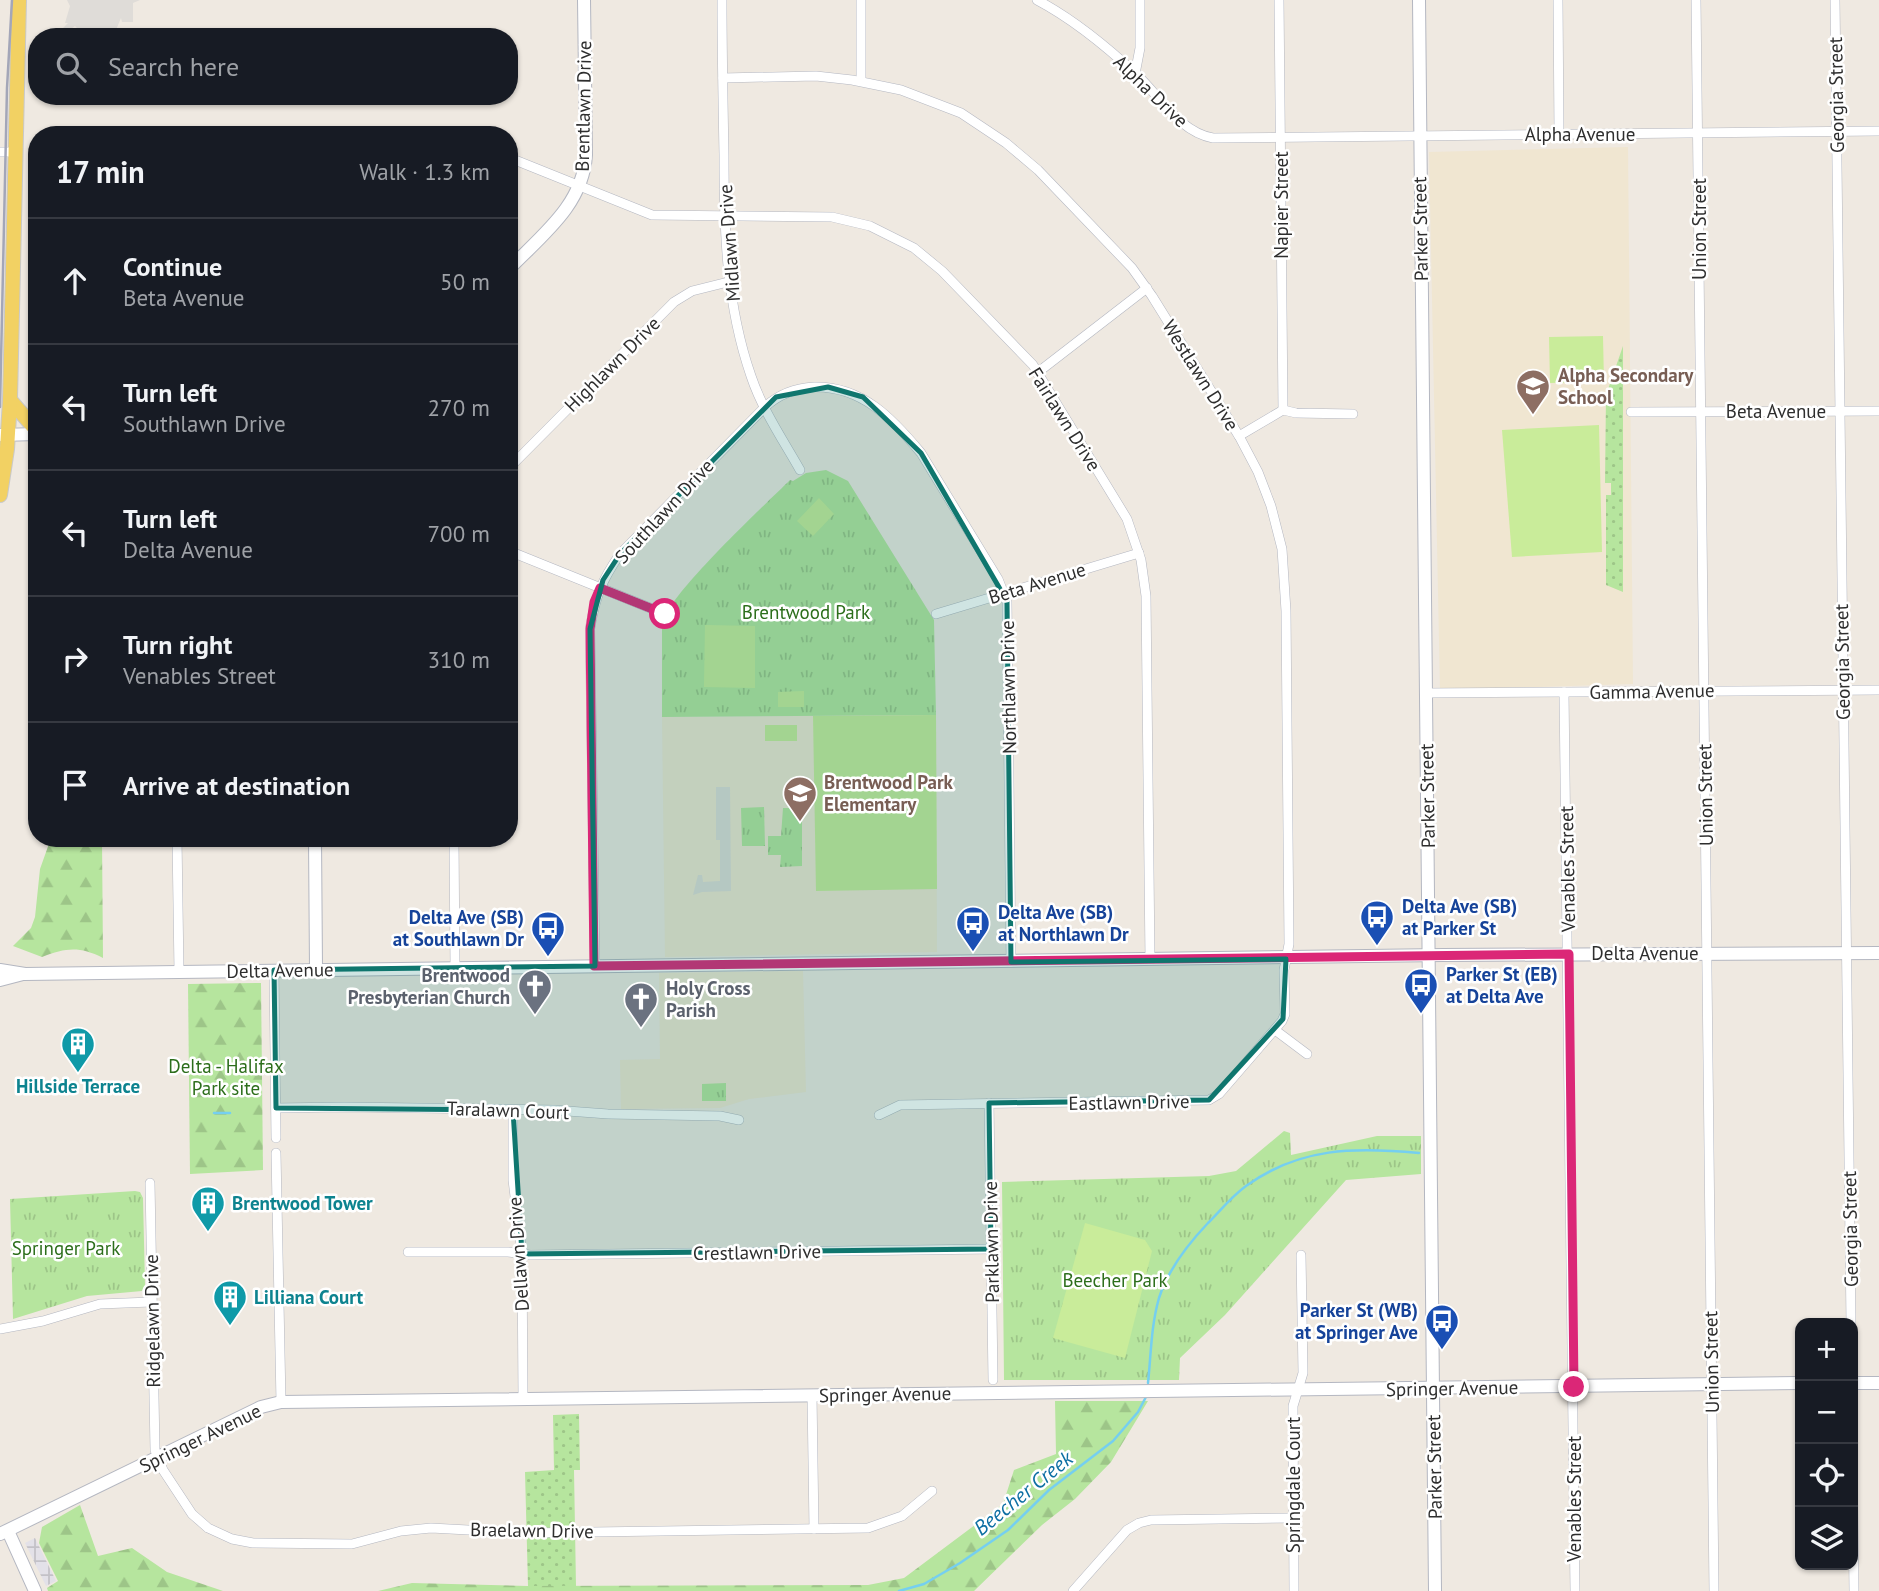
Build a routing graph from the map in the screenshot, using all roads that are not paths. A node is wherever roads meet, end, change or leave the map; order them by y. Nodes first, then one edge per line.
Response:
1 (19, 0) edge
2 (584, 0) edge
3 (722, 0) edge
4 (861, 0) edge
5 (1037, 0) edge
6 (1140, 0) edge
7 (1279, 0) edge
8 (1419, 0) edge
9 (1558, 0) edge
10 (1696, 0) edge
11 (1835, 0) edge
12 (1135, 74) junction
13 (723, 78) junction
14 (861, 82) junction
15 (1879, 131) edge
16 (1836, 132) junction
17 (1559, 134) junction
18 (1698, 134) junction
19 (1419, 135) junction
20 (1281, 138) junction
21 (0, 152) edge
22 (16, 152) junction
23 (518, 161) edge
24 (580, 187) junction
25 (725, 216) junction
26 (518, 260) edge
27 (728, 282) junction
28 (1147, 288) junction
29 (1037, 373) junction
30 (10, 400) junction
31 (765, 407) junction
32 (1283, 410) junction
33 (1839, 411) junction
34 (1879, 411) edge
35 (1631, 412) dead end
36 (1700, 412) junction
37 (1353, 414) dead end
38 (28, 421) edge
39 (28, 433) edge
40 (4, 435) edge
41 (1239, 436) junction
42 (518, 459) edge
43 (800, 471) dead end
44 (0, 495) edge
45 (1139, 553) junction
46 (518, 555) edge
47 (600, 588) junction
48 (1005, 593) junction
49 (665, 614) dead end
50 (936, 614) dead end
51 (1703, 690) junction
52 (1843, 690) junction
53 (1879, 690) edge
54 (1564, 692) junction
55 (1426, 693) junction
56 (177, 847) edge
57 (315, 847) edge
58 (454, 847) edge
59 (1706, 953) junction
60 (1846, 953) junction
61 (1879, 953) edge
62 (1569, 954) junction
63 (1429, 955) junction
64 (1286, 959) junction
65 (1150, 960) junction
66 (1011, 962) junction
67 (594, 966) junction
68 (455, 968) junction
69 (316, 969) junction
70 (0, 970) edge
71 (274, 970) junction
72 (179, 972) junction
73 (25, 974) junction
74 (0, 980) edge
75 (1275, 1030) junction
76 (1307, 1054) dead end
77 (989, 1103) junction
78 (276, 1108) junction
79 (513, 1110) junction
80 (879, 1115) dead end
81 (739, 1120) dead end
82 (276, 1138) dead end
83 (276, 1153) dead end
84 (150, 1183) dead end
85 (991, 1249) junction
86 (408, 1252) dead end
87 (522, 1254) junction
88 (1301, 1255) dead end
89 (152, 1302) junction
90 (1851, 1318) edge
91 (0, 1329) edge
92 (993, 1380) dead end
93 (1858, 1383) edge
94 (1879, 1383) edge
95 (1795, 1384) edge
96 (1712, 1386) junction
97 (1574, 1387) junction
98 (1433, 1388) junction
99 (1297, 1390) junction
100 (812, 1395) junction
101 (523, 1399) junction
102 (281, 1402) junction
103 (159, 1459) junction
104 (932, 1490) dead end
105 (1853, 1507) edge
106 (1293, 1518) junction
107 (814, 1529) junction
108 (4, 1532) edge
109 (34, 1591) edge
110 (1073, 1591) edge
111 (1294, 1591) edge
112 (1435, 1591) edge
113 (1575, 1591) edge
114 (1714, 1591) edge
115 (1854, 1591) edge

1 - 22 main road
2 - 24 street, Brentlawn Drive
3 - 13 street, Midlawn Drive
4 - 14 street
5 - 12 street, Alpha Drive
6 - 12 street
7 - 20 street, Napier Street
8 - 19 street, Parker Street
9 - 17 street
10 - 18 street, Union Street
11 - 16 street, Georgia Street
12 - 20 street, Alpha Drive
13 - 14 street, Westlawn Drive
13 - 25 street, Midlawn Drive
14 - 28 street, Westlawn Drive
15 - 16 street, Alpha Avenue
16 - 18 street, Alpha Avenue
16 - 33 street, Georgia Street
17 - 18 street, Alpha Avenue
17 - 19 street, Alpha Avenue
18 - 36 street, Union Street
19 - 20 street, Alpha Avenue
19 - 55 street, Parker Street
20 - 32 street, Napier Street
21 - 22 street
22 - 30 main road
23 - 24 street, Fairlawn Drive
24 - 25 street, Fairlawn Drive
24 - 26 street, Brentlawn Drive
25 - 27 street, Midlawn Drive
25 - 29 street, Fairlawn Drive
27 - 31 street, Midlawn Drive
27 - 42 street, Highlawn Drive
28 - 29 street
28 - 41 street, Westlawn Drive
29 - 45 street, Fairlawn Drive
30 - 38 main road
30 - 40 main road
31 - 43 street, Midlawn Drive
31 - 47 street, Southlawn Drive
31 - 48 street, Northlawn Drive
32 - 37 street
32 - 41 street
33 - 34 street, Beta Avenue
33 - 36 street, Beta Avenue
33 - 52 street, Georgia Street
35 - 36 street, Beta Avenue
36 - 51 street, Union Street
39 - 40 street
40 - 44 main road
41 - 64 street, Westlawn Drive
45 - 48 street, Beta Avenue
45 - 65 street, Fairlawn Drive
46 - 47 street
47 - 49 street
47 - 67 street, Southlawn Drive
48 - 50 street, Beta Avenue
48 - 66 street, Northlawn Drive
51 - 52 street, Gamma Avenue
51 - 54 street, Gamma Avenue
51 - 59 street, Union Street
52 - 53 street, Gamma Avenue
52 - 60 street, Georgia Street
54 - 55 street, Gamma Avenue
54 - 62 street, Venables Street
55 - 63 street, Parker Street
56 - 72 street
57 - 69 street
58 - 68 street
59 - 60 street, Delta Avenue
59 - 62 street, Delta Avenue
59 - 96 street, Union Street
60 - 61 street, Delta Avenue
60 - 90 street, Georgia Street
62 - 63 street, Delta Avenue
62 - 97 street, Venables Street
63 - 64 street, Delta Avenue
63 - 98 street, Parker Street
64 - 65 street, Delta Avenue
64 - 75 street, Eastlawn Drive
65 - 66 street, Delta Avenue
66 - 67 street, Delta Avenue
67 - 68 street, Delta Avenue
68 - 69 street, Delta Avenue
69 - 71 street, Delta Avenue
70 - 73 street, Delta Avenue
71 - 72 street, Delta Avenue
71 - 78 street
72 - 73 street, Delta Avenue
73 - 74 street, Delta Avenue
75 - 76 street
75 - 77 street, Eastlawn Drive
77 - 80 street, Eastlawn Drive
77 - 85 street, Parklawn Drive
78 - 79 street, Taralawn Court
78 - 82 street
79 - 81 street, Taralawn Court
79 - 87 street, Dellawn Drive
83 - 102 street
84 - 89 street, Ridgelawn Drive
85 - 87 street, Crestlawn Drive
85 - 92 street, Parklawn Drive
86 - 87 street, Crestlawn Drive
87 - 101 street, Dellawn Drive
88 - 99 street, Springdale Court
89 - 91 street
89 - 103 street, Ridgelawn Drive
93 - 94 street
95 - 96 street, Springer Avenue
96 - 97 street, Springer Avenue
96 - 114 street, Union Street
97 - 98 street, Springer Avenue
97 - 113 street, Venables Street
98 - 99 street, Springer Avenue
98 - 112 street, Parker Street
99 - 100 street, Springer Avenue
99 - 106 street, Springdale Court
100 - 101 street, Springer Avenue
100 - 107 street
101 - 102 street, Springer Avenue
102 - 103 street, Springer Avenue
103 - 107 street, Braelawn Drive
103 - 108 street, Springer Avenue
104 - 107 street, Braelawn Drive
105 - 115 street
106 - 110 street
106 - 111 street, Springdale Court
108 - 109 street

